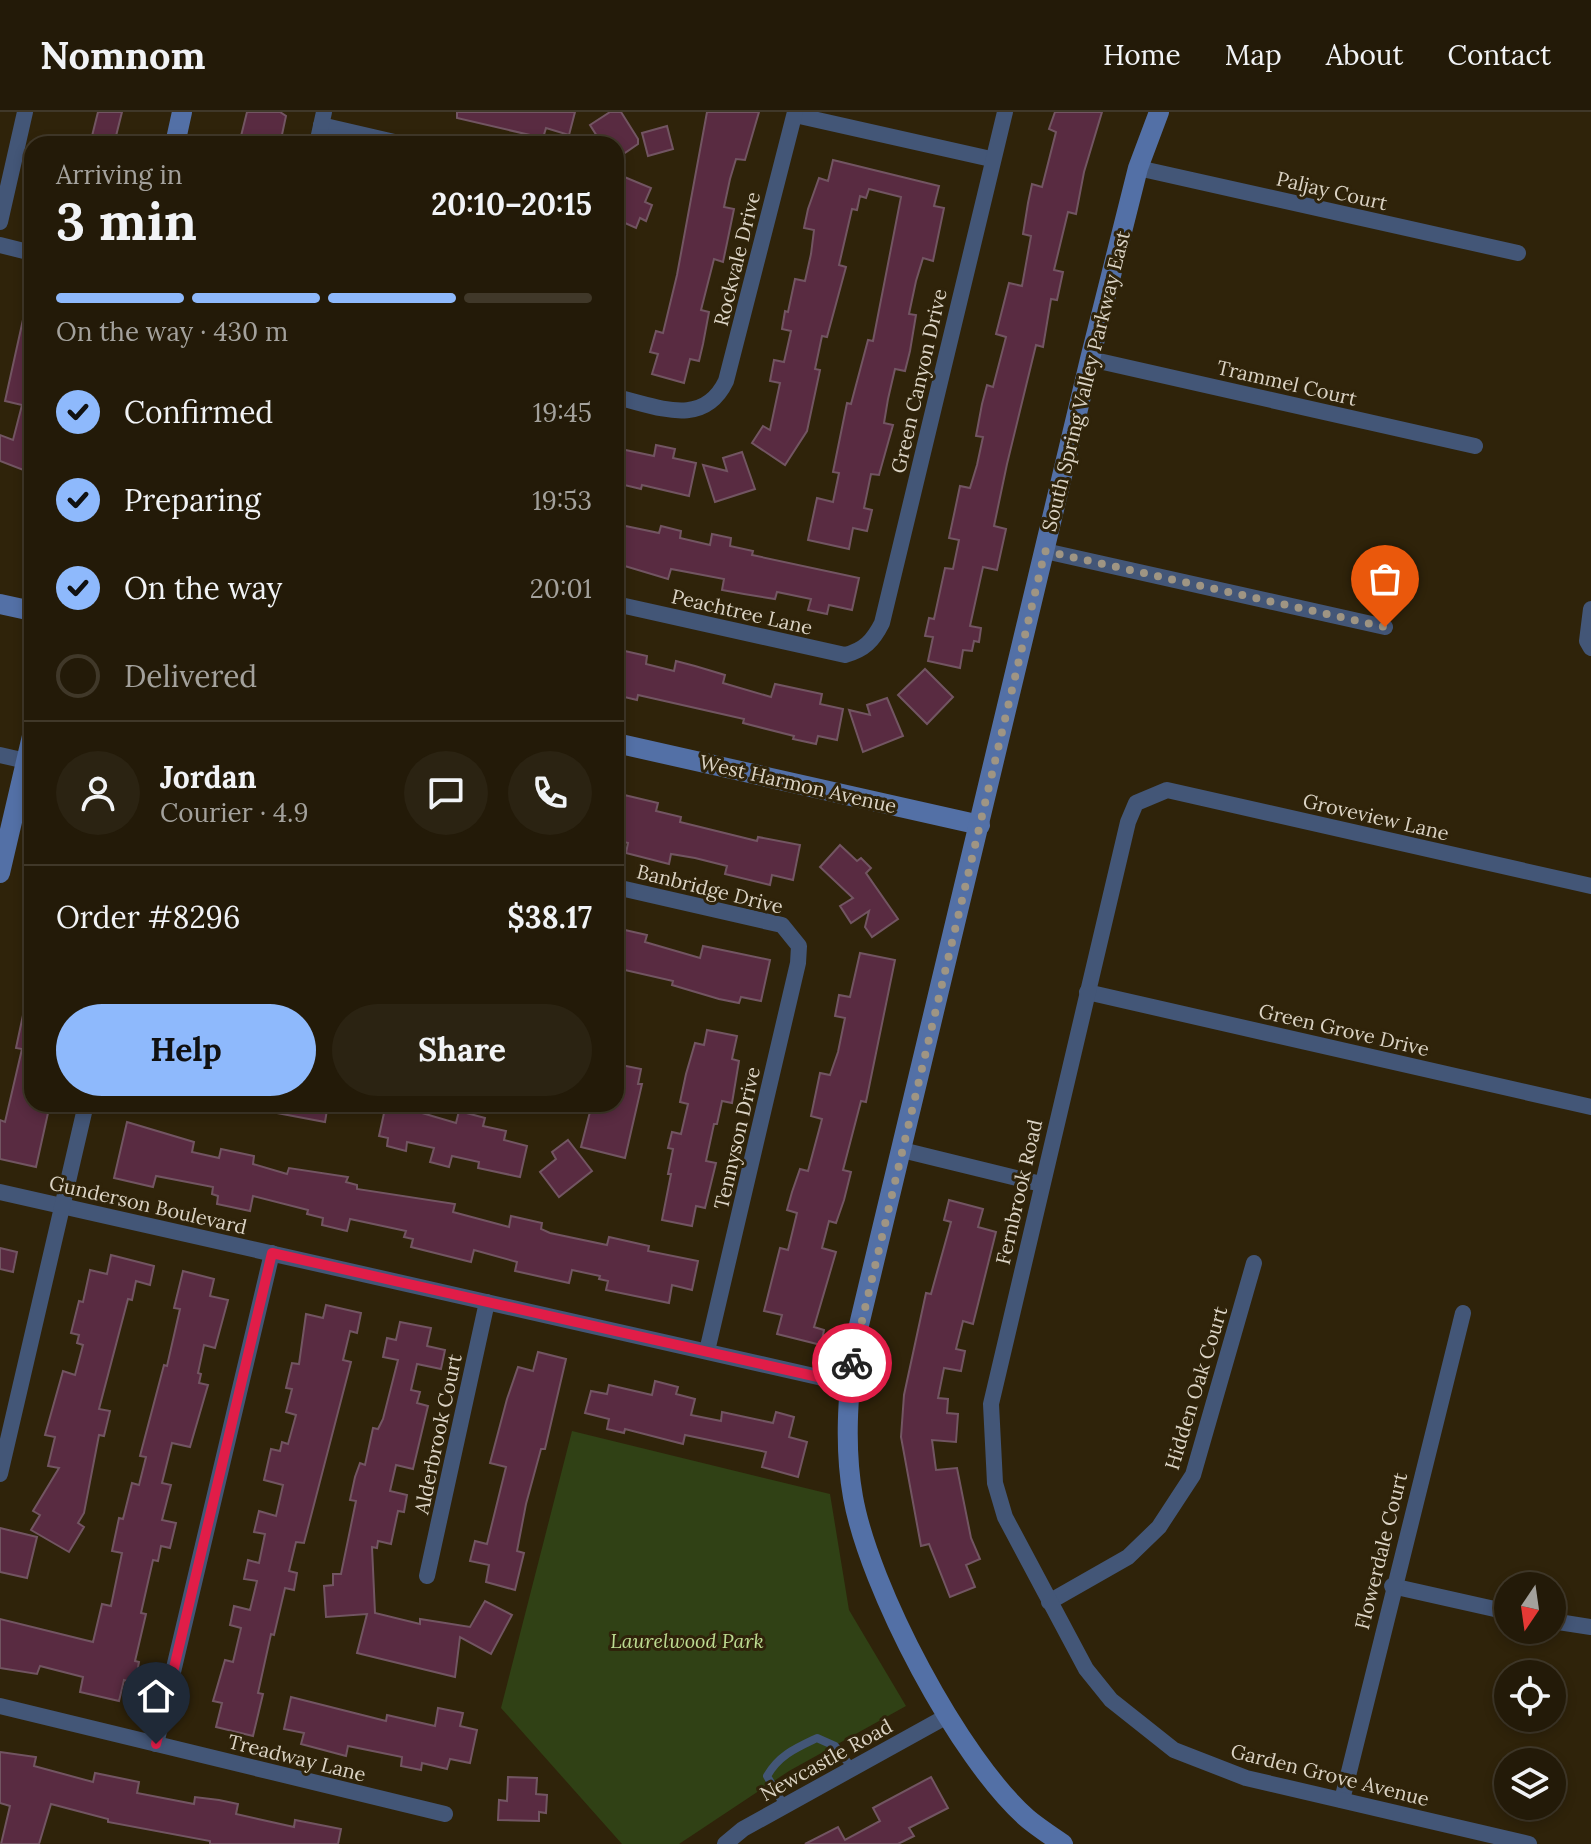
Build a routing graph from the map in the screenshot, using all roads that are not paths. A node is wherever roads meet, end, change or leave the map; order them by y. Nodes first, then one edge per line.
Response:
1 (25, 112) edge
2 (182, 112) edge
3 (1005, 112) edge
4 (1159, 112) edge
5 (795, 114) edge
6 (323, 119) edge
7 (177, 136) edge
8 (377, 136) edge
9 (991, 159) junction
10 (1138, 168) junction
11 (0, 222) edge
12 (0, 245) edge
13 (24, 251) edge
14 (1518, 253) dead end
15 (1090, 359) junction
16 (624, 399) edge
17 (1475, 446) dead end
18 (1045, 551) junction
19 (0, 604) edge
20 (624, 606) edge
21 (24, 609) edge
22 (1591, 609) edge
23 (1385, 627) dead end
24 (1591, 648) edge
25 (859, 651) joint
26 (624, 745) edge
27 (0, 755) edge
28 (24, 761) edge
29 (24, 770) edge
30 (1152, 794) joint
31 (980, 825) junction
32 (0, 873) edge
33 (1591, 886) edge
34 (624, 889) edge
35 (793, 934) joint
36 (1087, 992) junction
37 (1591, 1107) edge
38 (84, 1112) edge
39 (902, 1150) junction
40 (1041, 1184) junction
41 (0, 1192) edge
42 (61, 1205) junction
43 (272, 1253) junction
44 (1254, 1263) dead end
45 (487, 1302) junction
46 (1463, 1313) dead end
47 (707, 1351) junction
48 (849, 1384) junction
49 (0, 1474) edge
50 (427, 1576) dead end
51 (1392, 1586) junction
52 (1049, 1602) junction
53 (1494, 1609) edge
54 (1566, 1623) edge
55 (1591, 1627) edge
56 (0, 1706) edge
57 (949, 1715) junction
58 (156, 1744) junction
59 (852, 1769) junction
60 (1342, 1800) junction
61 (785, 1806) junction
62 (445, 1814) dead end
63 (725, 1844) edge
64 (1063, 1844) edge
65 (1529, 1844) edge

1 - 11 street
2 - 7 street
3 - 9 street, Green Canyon Drive
4 - 10 street, South Spring Valley Parkway East
5 - 9 street
5 - 16 street, Rockvale Drive
6 - 8 street
9 - 25 street, Green Canyon Drive
10 - 14 street, Paljay Court
10 - 15 street, South Spring Valley Parkway East
12 - 13 street
15 - 17 street, Trammel Court
15 - 18 street, South Spring Valley Parkway East
18 - 23 street
18 - 31 street, South Spring Valley Parkway East
19 - 21 street
20 - 25 street, Peachtree Lane
22 - 24 street
26 - 31 street, West Harmon Avenue
27 - 28 street
29 - 32 street
30 - 33 street, Groveview Lane
30 - 36 street, Fernbrook Road
31 - 39 street, South Spring Valley Parkway East
34 - 35 street, Banbridge Drive
35 - 47 street, Tennyson Drive
36 - 37 street, Green Grove Drive
36 - 40 street, Fernbrook Road
38 - 42 street
39 - 40 street
39 - 48 street, South Spring Valley Parkway East
40 - 52 street, Fernbrook Road
41 - 42 street, Gunderson Boulevard
42 - 43 street, Gunderson Boulevard
42 - 49 street
43 - 45 street, Gunderson Boulevard
43 - 58 street
44 - 52 street, Hidden Oak Court
45 - 47 street, Gunderson Boulevard
45 - 50 street, Alderbrook Court
46 - 51 street, Flowerdale Court
47 - 48 street, Gunderson Boulevard
48 - 57 street, South Spring Valley Parkway East
51 - 53 street
51 - 60 street, Flowerdale Court
52 - 60 street, Garden Grove Avenue
54 - 55 street
56 - 58 street, Treadway Lane
57 - 59 street, Newcastle Road
57 - 64 street, South Spring Valley Parkway East
58 - 62 street, Treadway Lane
59 - 61 street, Newcastle Road
59 - 61 lane
60 - 65 street, Garden Grove Avenue
61 - 63 street, Newcastle Road

